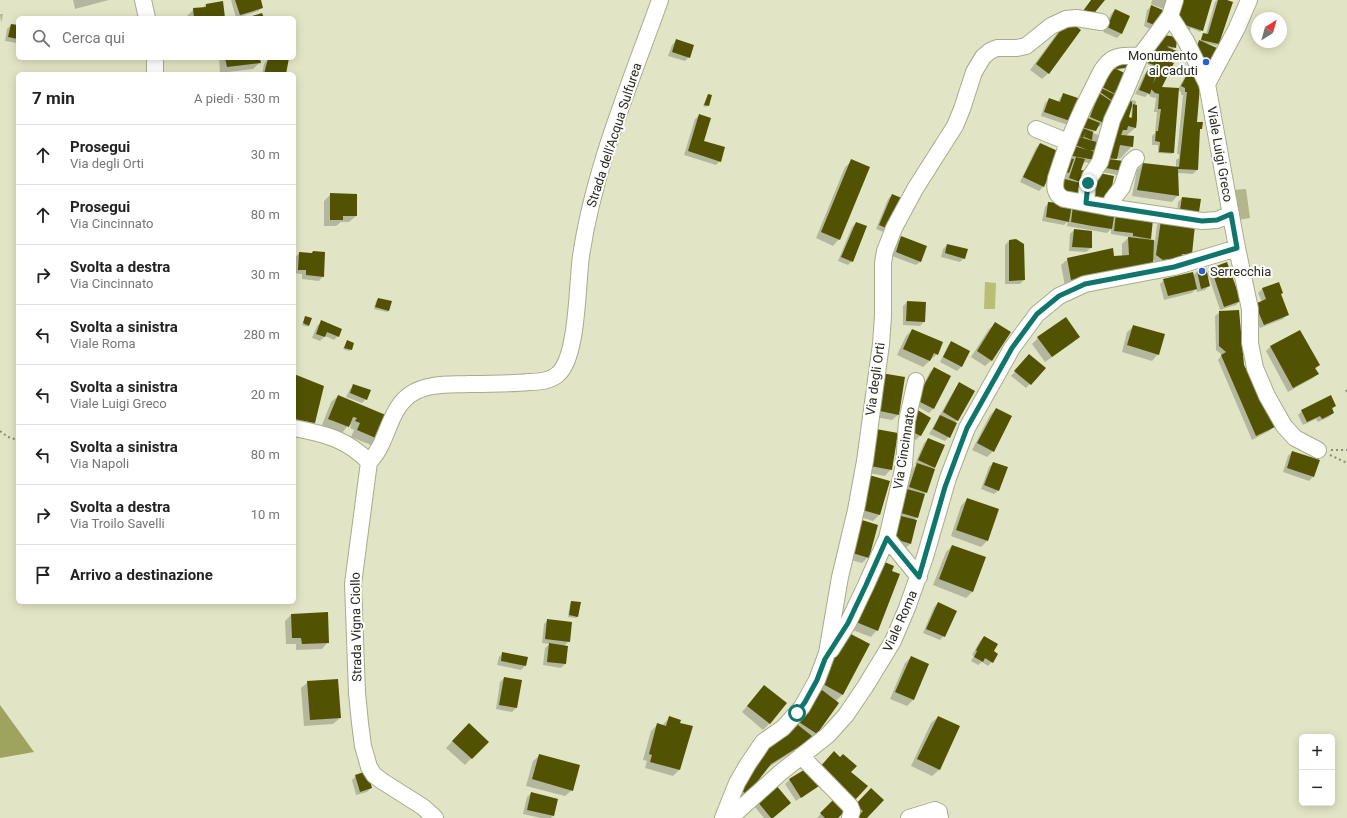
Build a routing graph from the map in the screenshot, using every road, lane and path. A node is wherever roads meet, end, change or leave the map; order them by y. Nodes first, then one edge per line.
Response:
1 (142, 0) edge
2 (660, 0) edge
3 (1175, 0) edge
4 (1249, 0) edge
5 (146, 16) edge
6 (1170, 16) junction
7 (1101, 22) dead end
8 (1140, 56) junction
9 (155, 60) edge
10 (155, 72) edge
11 (1207, 84) junction
12 (1036, 129) dead end
13 (1068, 142) junction
14 (1136, 158) dead end
15 (1112, 200) dead end
16 (1086, 203) junction
17 (1231, 214) junction
18 (1237, 248) junction
19 (916, 381) dead end
20 (296, 428) edge
21 (0, 431) edge
22 (16, 439) edge
23 (1318, 450) joint
24 (369, 462) junction
25 (1347, 463) edge
26 (887, 538) junction
27 (919, 577) junction
28 (825, 659) junction
29 (801, 756) junction
30 (435, 818) edge
31 (723, 818) edge
32 (730, 818) edge
33 (850, 818) edge
34 (909, 818) edge
35 (940, 818) edge

1 - 5 street
2 - 24 street, Strada dell'Acqua Sulfurea
3 - 6 street
4 - 11 street
6 - 8 street
6 - 11 street, Viale Luigi Greco
7 - 28 street, Via degli Orti
8 - 13 street
8 - 16 street
9 - 10 street
11 - 17 street, Viale Luigi Greco
12 - 13 street
13 - 16 street
14 - 15 street
16 - 17 street
17 - 18 street, Viale Luigi Greco
18 - 23 street, Viale Luigi Greco
18 - 27 street, Viale Roma
19 - 26 street, Via Cincinnato
20 - 24 street
21 - 22 path
23 - 25 path
24 - 30 street, Strada Vigna Ciollo
26 - 27 street
26 - 28 street, Via Cincinnato
27 - 29 street, Viale Roma
28 - 31 street, Via degli Orti
29 - 32 street, Viale Roma
29 - 33 street
34 - 35 street

